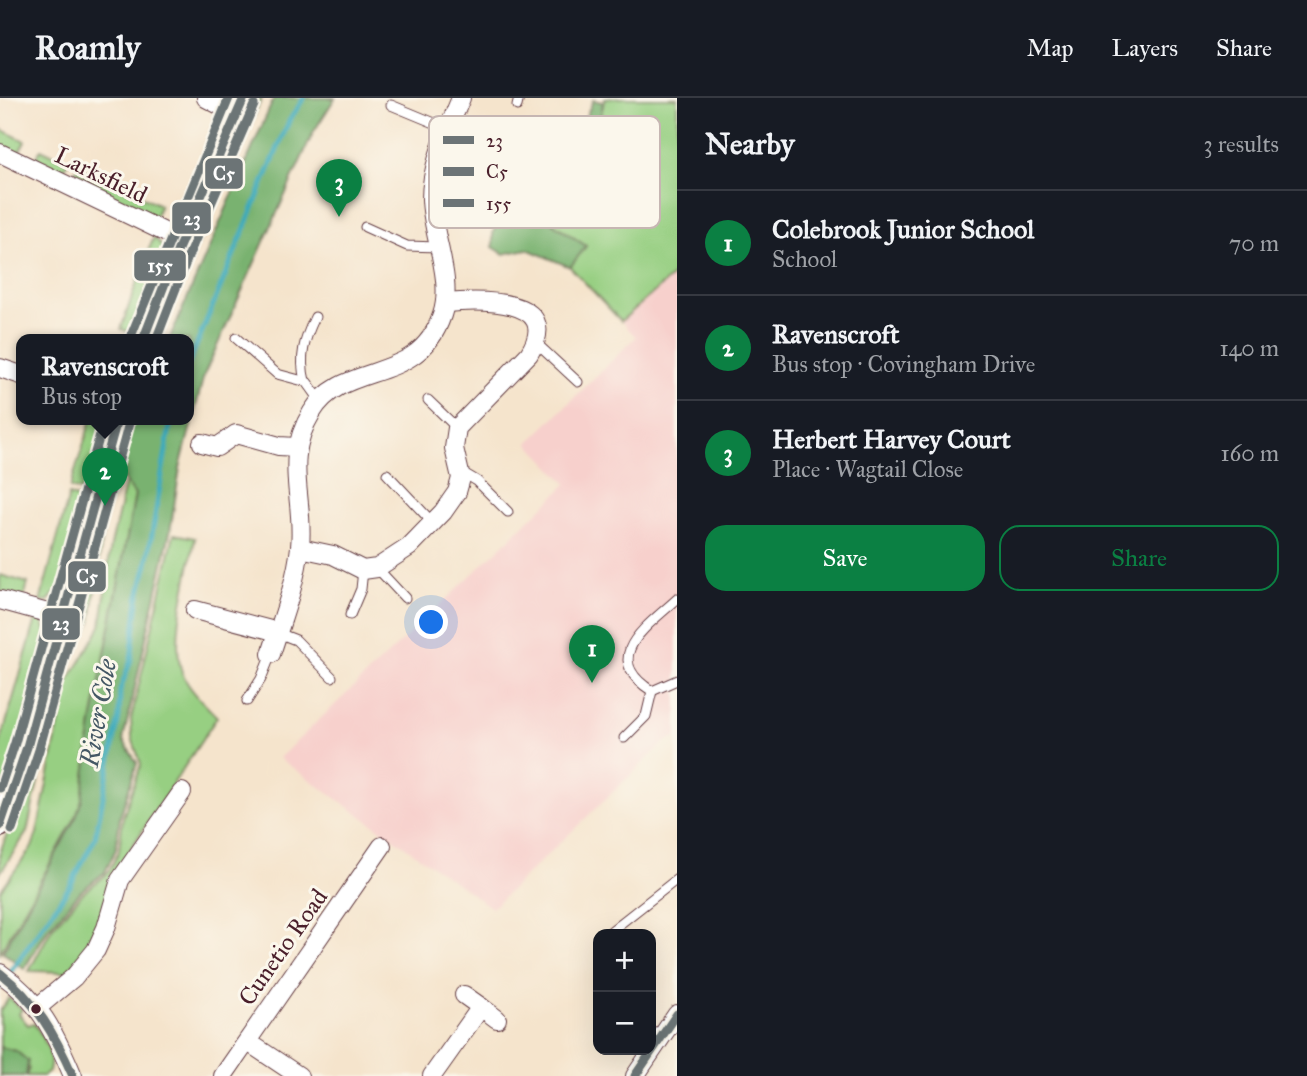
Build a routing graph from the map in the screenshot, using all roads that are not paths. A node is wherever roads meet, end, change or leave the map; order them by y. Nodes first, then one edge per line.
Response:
1 (206, 98) edge
2 (461, 98) edge
3 (238, 105) edge
4 (391, 105) dead end
5 (454, 116) edge
6 (429, 121) edge
7 (0, 153) edge
8 (365, 227) dead end
9 (435, 228) edge
10 (181, 240) junction
11 (438, 247) junction
12 (445, 303) junction
13 (315, 317) dead end
14 (145, 334) edge
15 (236, 338) dead end
16 (536, 342) junction
17 (305, 382) junction
18 (578, 382) dead end
19 (320, 400) junction
20 (428, 400) dead end
21 (116, 425) edge
22 (457, 428) junction
23 (202, 443) dead end
24 (296, 447) junction
25 (460, 471) junction
26 (387, 474) dead end
27 (508, 512) dead end
28 (433, 523) junction
29 (300, 548) junction
30 (370, 569) junction
31 (405, 598) dead end
32 (677, 599) edge
33 (0, 600) edge
34 (195, 610) dead end
35 (349, 615) dead end
36 (62, 617) junction
37 (278, 632) junction
38 (271, 654) joint
39 (331, 677) dead end
40 (677, 680) edge
41 (652, 691) junction
42 (247, 701) dead end
43 (624, 738) dead end
44 (182, 792) dead end
45 (4, 802) edge
46 (0, 827) edge
47 (382, 846) dead end
48 (677, 879) edge
49 (614, 929) edge
50 (0, 972) edge
51 (464, 995) dead end
52 (38, 1007) junction
53 (481, 1007) junction
54 (677, 1014) edge
55 (497, 1019) dead end
56 (247, 1042) junction
57 (71, 1076) edge
58 (223, 1076) edge
59 (299, 1076) edge
60 (432, 1076) edge
61 (635, 1076) edge

1 - 3 street
2 - 5 street
3 - 10 street
4 - 6 lane
7 - 10 street, Larksfield
8 - 11 lane
9 - 11 street
10 - 14 street
11 - 12 street
12 - 16 street
12 - 19 street
13 - 17 lane
15 - 17 lane
16 - 18 lane
16 - 22 street
17 - 19 lane
19 - 24 street
20 - 22 lane
21 - 36 street
22 - 25 street
23 - 24 street
24 - 29 street
25 - 27 lane
25 - 28 street
26 - 28 lane
28 - 30 street
29 - 30 street
29 - 37 street
30 - 31 lane
30 - 35 lane
32 - 41 lane
33 - 36 street
34 - 37 street
36 - 45 street
37 - 38 street
37 - 39 lane
38 - 42 lane
40 - 41 lane
41 - 43 lane
44 - 52 street
45 - 46 street
47 - 56 street, Cunetio Road
48 - 49 lane
50 - 52 street
51 - 53 street
52 - 57 street
53 - 55 street
53 - 60 street
54 - 61 street
56 - 58 street, Cunetio Road
56 - 59 street

